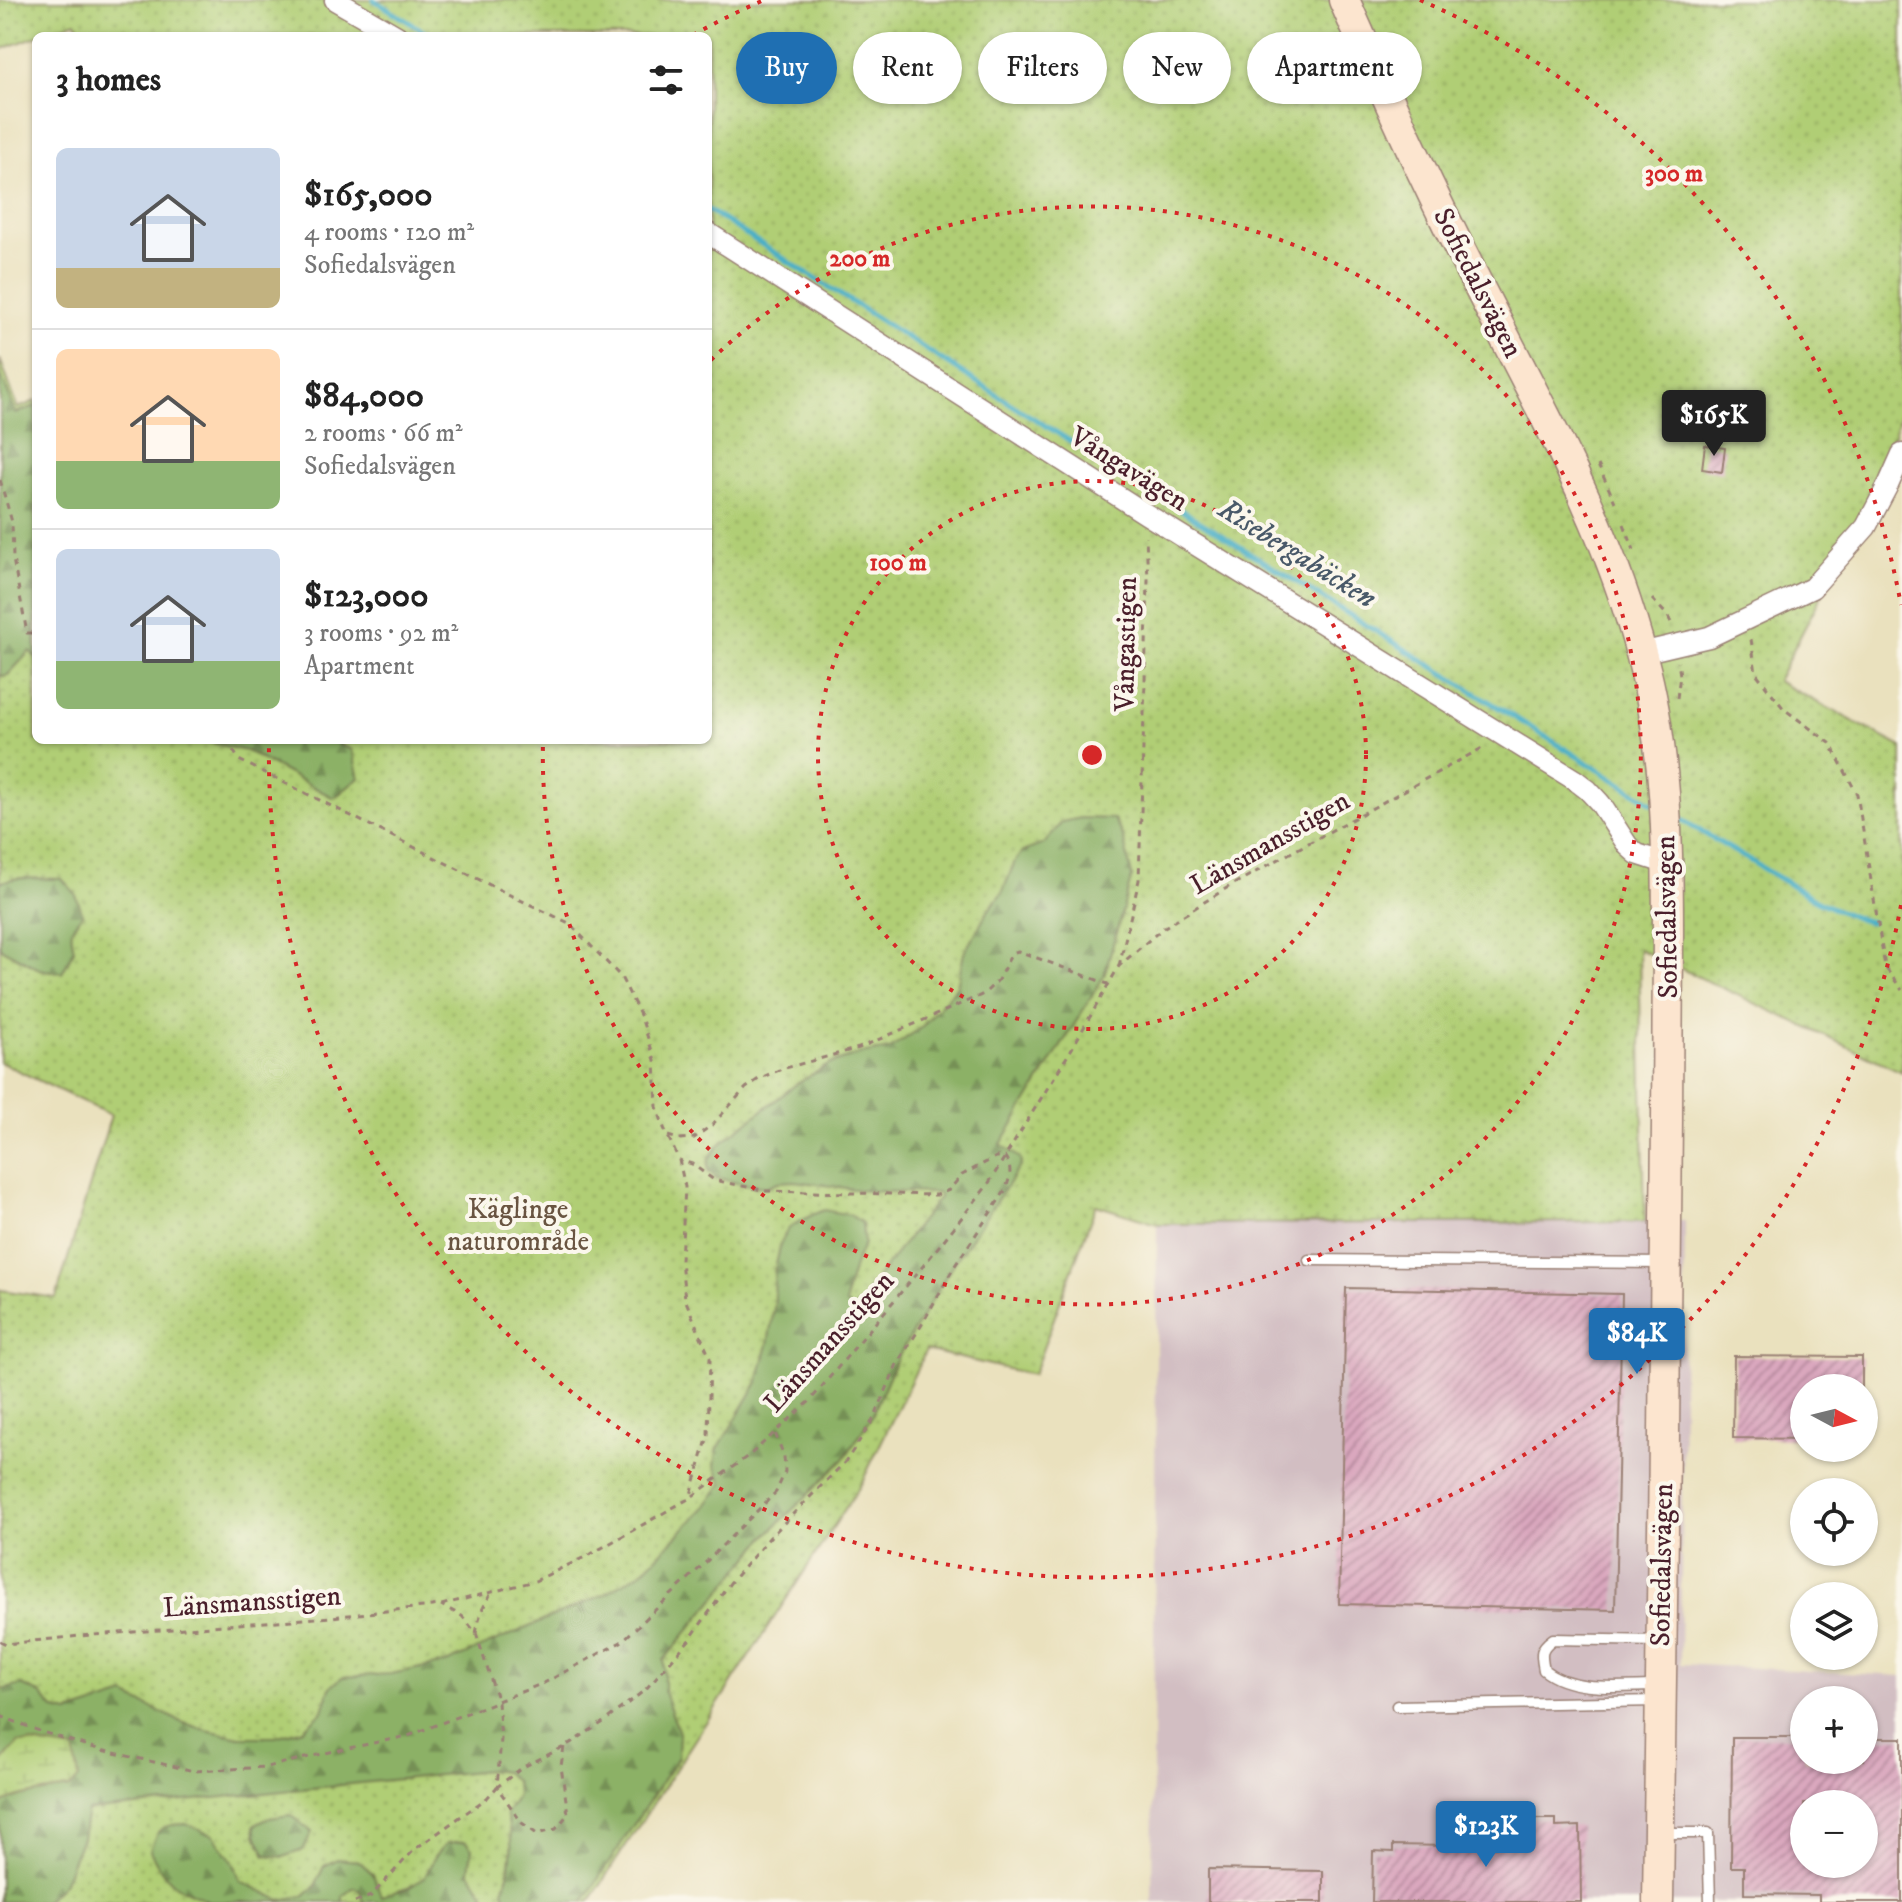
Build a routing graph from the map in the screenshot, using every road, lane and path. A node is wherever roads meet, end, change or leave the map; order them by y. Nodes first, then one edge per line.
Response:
1 (335, 0) edge
2 (1344, 0) edge
3 (390, 32) edge
4 (712, 236) edge
5 (1902, 454) edge
6 (0, 480) edge
7 (1146, 514) junction
8 (1748, 620) junction
9 (32, 633) edge
10 (1641, 653) junction
11 (1502, 737) junction
12 (229, 744) edge
13 (1668, 857) junction
14 (1119, 966) junction
15 (1108, 984) junction
16 (1902, 990) edge
17 (668, 1136) junction
18 (1005, 1157) junction
19 (679, 1160) junction
20 (1309, 1260) dead end
21 (1666, 1263) junction
22 (775, 1433) junction
23 (690, 1498) junction
24 (491, 1593) junction
25 (441, 1605) junction
26 (476, 1633) junction
27 (1661, 1642) junction
28 (0, 1643) edge
29 (1660, 1694) junction
30 (498, 1702) junction
31 (1397, 1706) dead end
32 (0, 1716) edge
33 (564, 1747) junction
34 (497, 1787) junction
35 (1659, 1833) junction
36 (355, 1902) edge
37 (1658, 1902) edge
38 (1710, 1902) edge

1 - 3 street
2 - 10 main road, Sofiedalsvägen
4 - 7 street, Vångavägen
5 - 8 street
6 - 9 path
7 - 11 street, Vångavägen
7 - 14 path, Vångastigen
8 - 10 street
8 - 16 path
10 - 13 main road, Sofiedalsvägen
11 - 13 street, Vångavägen
11 - 14 path, Länsmansstigen
12 - 17 path
13 - 21 main road, Sofiedalsvägen
14 - 15 path, Länsmansstigen
15 - 17 path
15 - 18 path, Länsmansstigen
17 - 19 path
18 - 19 path
18 - 22 path, Länsmansstigen
18 - 33 path
19 - 23 path
20 - 21 lane
21 - 27 main road, Sofiedalsvägen
22 - 23 path, Länsmansstigen
22 - 30 path
23 - 24 path, Länsmansstigen
24 - 25 path, Länsmansstigen
24 - 26 path
25 - 26 path
25 - 28 path, Länsmansstigen
26 - 30 path
27 - 29 main road, Sofiedalsvägen
27 - 29 lane
29 - 31 lane
29 - 35 main road, Sofiedalsvägen
30 - 32 path
30 - 34 path
33 - 34 path
33 - 34 path
34 - 36 path
35 - 37 main road, Sofiedalsvägen
35 - 38 lane

